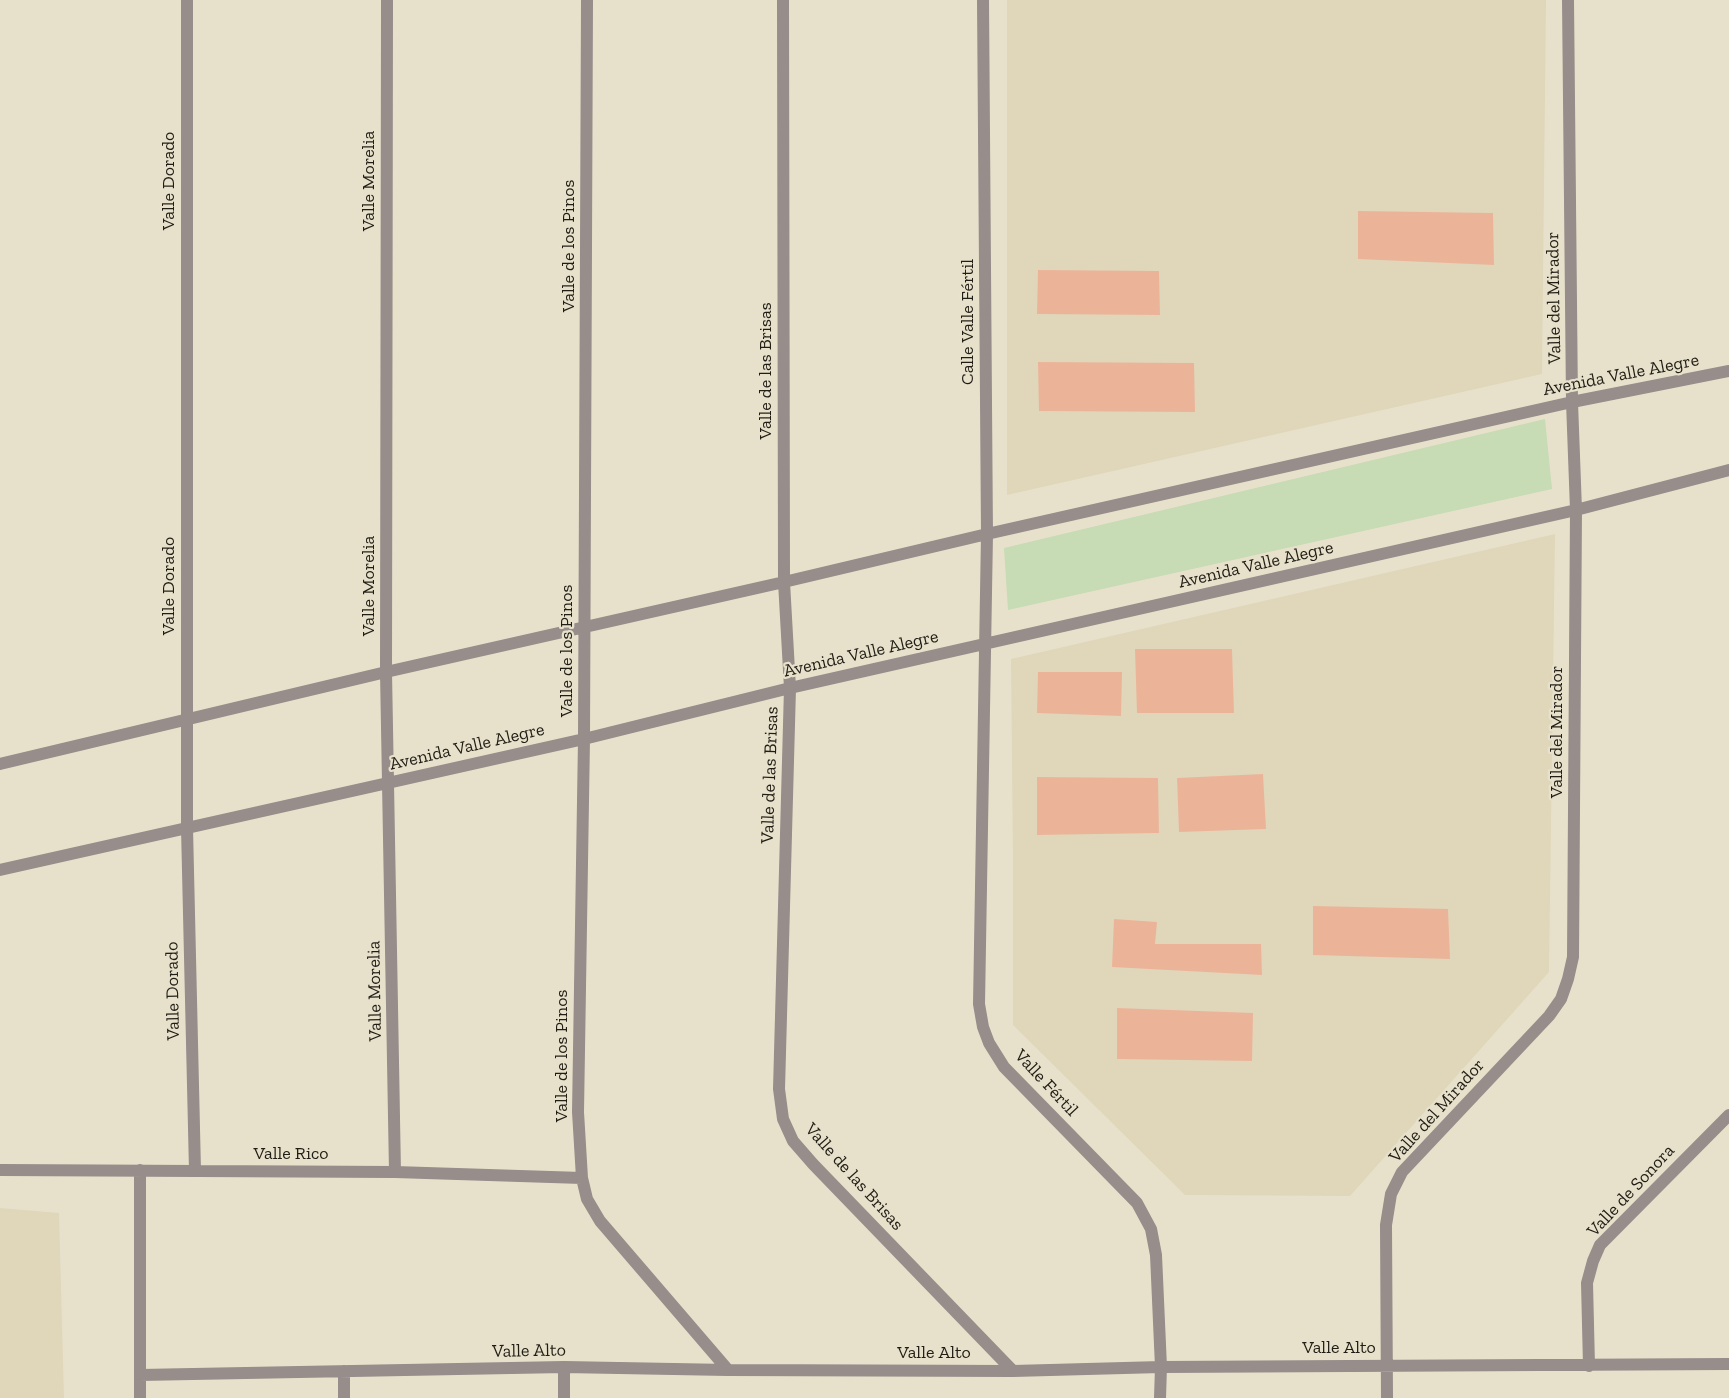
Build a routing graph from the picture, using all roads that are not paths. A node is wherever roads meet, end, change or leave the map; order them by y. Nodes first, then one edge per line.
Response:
1 (187, 0) edge
2 (387, 0) edge
3 (587, 0) edge
4 (783, 0) edge
5 (983, 0) edge
6 (1568, 0) edge
7 (1729, 370) edge
8 (1572, 402) junction
9 (1729, 470) edge
10 (1576, 510) junction
11 (987, 534) junction
12 (784, 582) junction
13 (584, 628) junction
14 (986, 644) junction
15 (386, 672) junction
16 (790, 688) junction
17 (187, 720) junction
18 (584, 739) junction
19 (0, 764) edge
20 (389, 783) junction
21 (187, 828) junction
22 (0, 870) edge
23 (1729, 1115) edge
24 (0, 1170) edge
25 (140, 1170) junction
26 (195, 1171) junction
27 (395, 1172) junction
28 (582, 1178) junction
29 (1729, 1364) edge
30 (1386, 1366) junction
31 (1589, 1366) junction
32 (564, 1367) junction
33 (1161, 1367) junction
34 (728, 1370) junction
35 (1013, 1370) junction
36 (344, 1371) junction
37 (140, 1375) junction
38 (140, 1398) edge
39 (344, 1398) edge
40 (564, 1398) edge
41 (1160, 1398) edge
42 (1387, 1398) edge

1 - 17 street, Valle Dorado
2 - 15 street, Valle Morelia
3 - 13 street, Valle de los Pinos
4 - 12 street, Valle de las Brisas
5 - 11 street, Calle Valle Fértil
6 - 8 street, Valle del Mirador
7 - 8 street, Avenida Valle Alegre
8 - 10 street, Valle del Mirador
8 - 11 street, Avenida Valle Alegre
9 - 10 street, Avenida Valle Alegre
10 - 14 street, Avenida Valle Alegre
10 - 30 street, Valle del Mirador
11 - 12 street, Avenida Valle Alegre
11 - 14 street, Calle Valle Fértil
12 - 13 street, Avenida Valle Alegre
12 - 16 street, Valle de las Brisas
13 - 15 street, Avenida Valle Alegre
13 - 18 street, Valle de los Pinos
14 - 16 street, Avenida Valle Alegre
14 - 33 street, Valle Fértil
15 - 17 street, Avenida Valle Alegre
15 - 20 street, Valle Morelia
16 - 18 street, Avenida Valle Alegre
16 - 35 street, Valle de las Brisas
17 - 19 street, Avenida Valle Alegre
17 - 21 street, Valle Dorado
18 - 20 street, Avenida Valle Alegre
18 - 28 street, Valle de los Pinos
20 - 21 street, Avenida Valle Alegre
20 - 27 street, Valle Morelia
21 - 22 street, Avenida Valle Alegre
21 - 26 street, Valle Dorado
23 - 31 street, Valle de Sonora
24 - 25 street, Valle Rico
25 - 26 street, Valle Rico
25 - 37 street
26 - 27 street, Valle Rico
27 - 28 street, Valle Rico
28 - 34 street, Valle de los Pinos
29 - 31 street, Valle Alto
30 - 31 street, Valle Alto
30 - 33 street, Valle Alto
30 - 42 street, Valle del Mirador
32 - 34 street, Valle Alto
32 - 36 street, Valle Alto
32 - 40 street
33 - 35 street, Valle Alto
33 - 41 street, Valle Fértil
34 - 35 street, Valle Alto
36 - 37 street, Valle Alto
36 - 39 street
37 - 38 street

